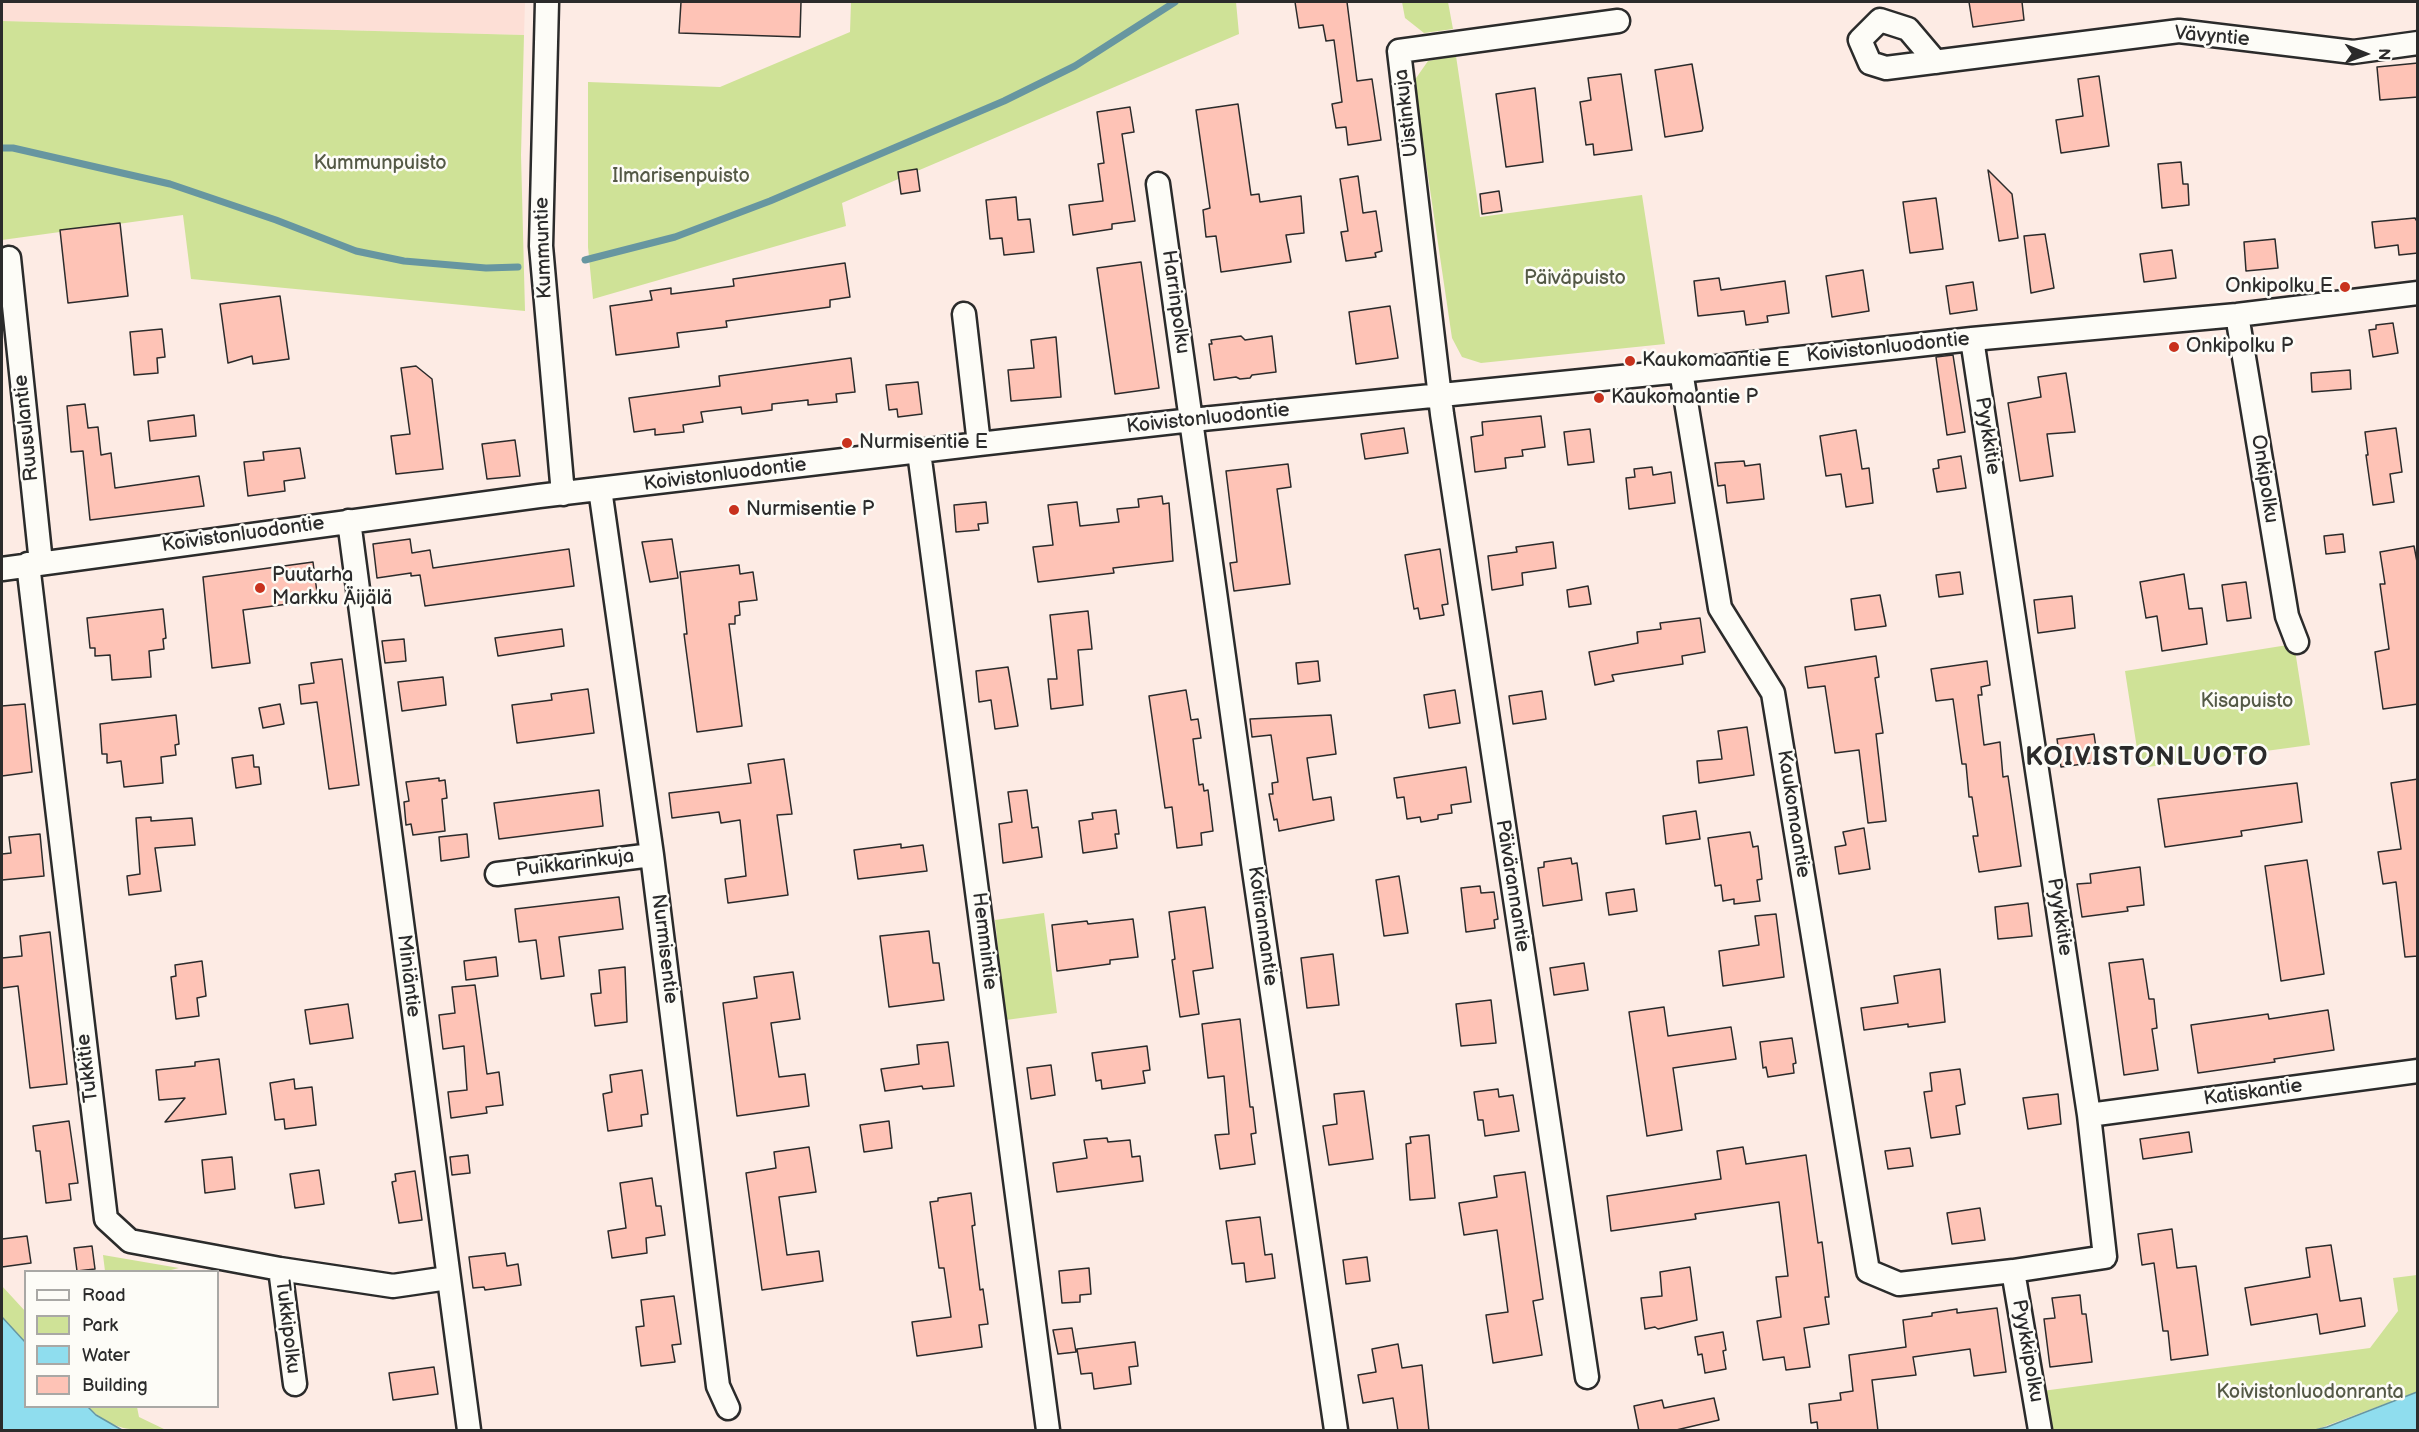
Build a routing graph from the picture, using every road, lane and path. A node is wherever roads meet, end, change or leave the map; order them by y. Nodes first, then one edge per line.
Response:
1 (547, 2) edge
2 (1618, 21) dead end
3 (2418, 43) edge
4 (1936, 62) dead end
5 (1158, 184) dead end
6 (9, 258) dead end
7 (2418, 293) edge
8 (964, 314) dead end
9 (2237, 315) junction
10 (1972, 339) junction
11 (1681, 371) junction
12 (1439, 394) junction
13 (1192, 420) junction
14 (979, 444) junction
15 (919, 452) junction
16 (600, 489) junction
17 (563, 494) junction
18 (349, 521) junction
19 (35, 563) junction
20 (2, 569) edge
21 (2297, 642) dead end
22 (652, 855) junction
23 (497, 874) dead end
24 (2418, 1071) edge
25 (2089, 1115) junction
26 (280, 1269) junction
27 (1868, 1271) joint
28 (2013, 1271) junction
29 (448, 1278) junction
30 (1587, 1377) dead end
31 (294, 1384) dead end
32 (728, 1408) dead end
33 (469, 1431) edge
34 (1048, 1431) edge
35 (1336, 1431) edge
36 (2040, 1431) edge

1 - 17 street, Kummuntie
2 - 12 street, Uistinkuja
3 - 4 street, Vävyntie
5 - 13 street, Harrinpolku
6 - 19 street, Ruusulantie
7 - 9 street, Koivistonluodontie
8 - 14 street
9 - 10 street, Koivistonluodontie
9 - 21 street, Onkipolku
10 - 11 street, Koivistonluodontie
10 - 25 street, Pyykkitie
11 - 12 street, Koivistonluodontie
11 - 27 street, Kaukomaantie
12 - 13 street, Koivistonluodontie
12 - 30 street, Päivärannantie
13 - 14 street, Koivistonluodontie
13 - 35 street, Kotirannantie
14 - 15 street, Koivistonluodontie
15 - 16 street, Koivistonluodontie
15 - 34 street, Hemmintie
16 - 17 street, Koivistonluodontie
16 - 22 street, Nurmisentie
17 - 18 street, Koivistonluodontie
18 - 19 street, Koivistonluodontie
18 - 29 street, Miniäntie
19 - 20 street, Koivistonluodontie
19 - 26 street, Tukkitie
22 - 23 street, Puikkarinkuja
22 - 32 street, Nurmisentie
24 - 25 street, Katiskantie
25 - 28 street, Pyykkitie
26 - 29 street, Tukkitie
26 - 31 street, Tukkipolku
27 - 28 street, Pyykkitie
28 - 36 street, Pyykkipolku
29 - 33 street, Miniäntie

